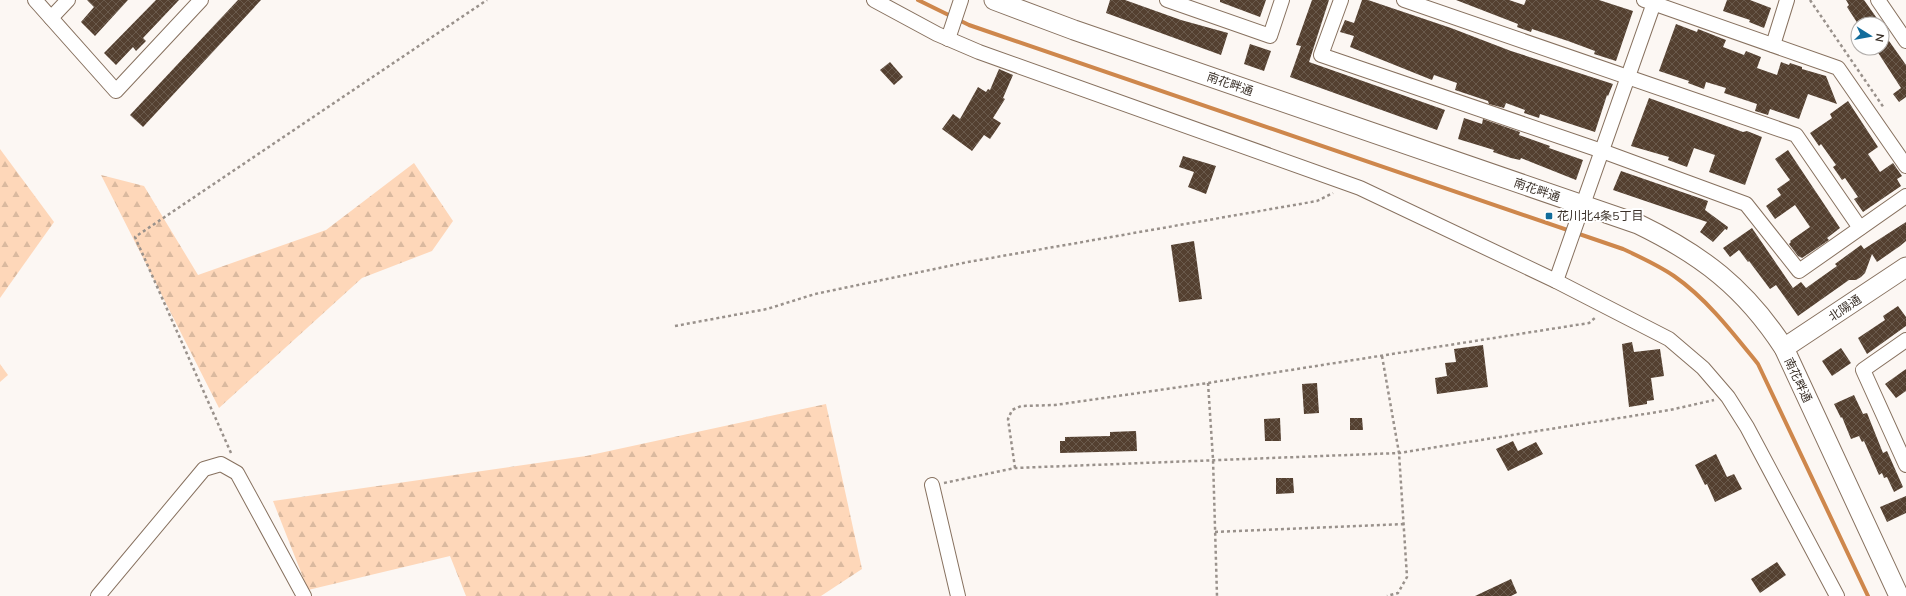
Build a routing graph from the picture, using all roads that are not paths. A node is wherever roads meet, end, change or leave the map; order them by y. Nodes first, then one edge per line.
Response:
1 (35, 0) edge
2 (68, 0) edge
3 (201, 0) edge
4 (874, 0) edge
5 (994, 0) edge
6 (1167, 0) edge
7 (1282, 0) edge
8 (1341, 0) edge
9 (1404, 0) edge
10 (1787, 0) edge
11 (1878, 0) edge
12 (1651, 1) edge
13 (960, 4) edge
14 (51, 18) junction
15 (950, 33) junction
16 (1906, 41) edge
17 (1773, 45) junction
18 (1628, 78) junction
19 (1602, 151) junction
20 (1906, 166) edge
21 (1906, 196) edge
22 (1580, 214) junction
23 (1860, 228) junction
24 (1906, 267) edge
25 (1556, 282) junction
26 (1906, 340) edge
27 (1784, 348) junction
28 (1904, 457) edge
29 (932, 485) road end
30 (98, 596) edge
31 (304, 596) edge
32 (958, 596) edge
33 (1837, 596) edge
34 (1899, 596) edge

1 - 14 street
2 - 14 street
3 - 14 street
4 - 15 street
5 - 22 street, 南花畔通
6 - 7 street
8 - 19 street
9 - 18 street
10 - 17 street
11 - 16 street
12 - 17 street
12 - 18 street
13 - 15 street
15 - 25 street
17 - 20 street
18 - 19 street
18 - 23 street
19 - 22 street
19 - 23 street
21 - 23 street
22 - 25 street
22 - 27 street, 南花畔通
24 - 27 street, 北陽通
25 - 33 street
26 - 28 street
27 - 34 street, 南花畔通
29 - 32 street
30 - 31 street

